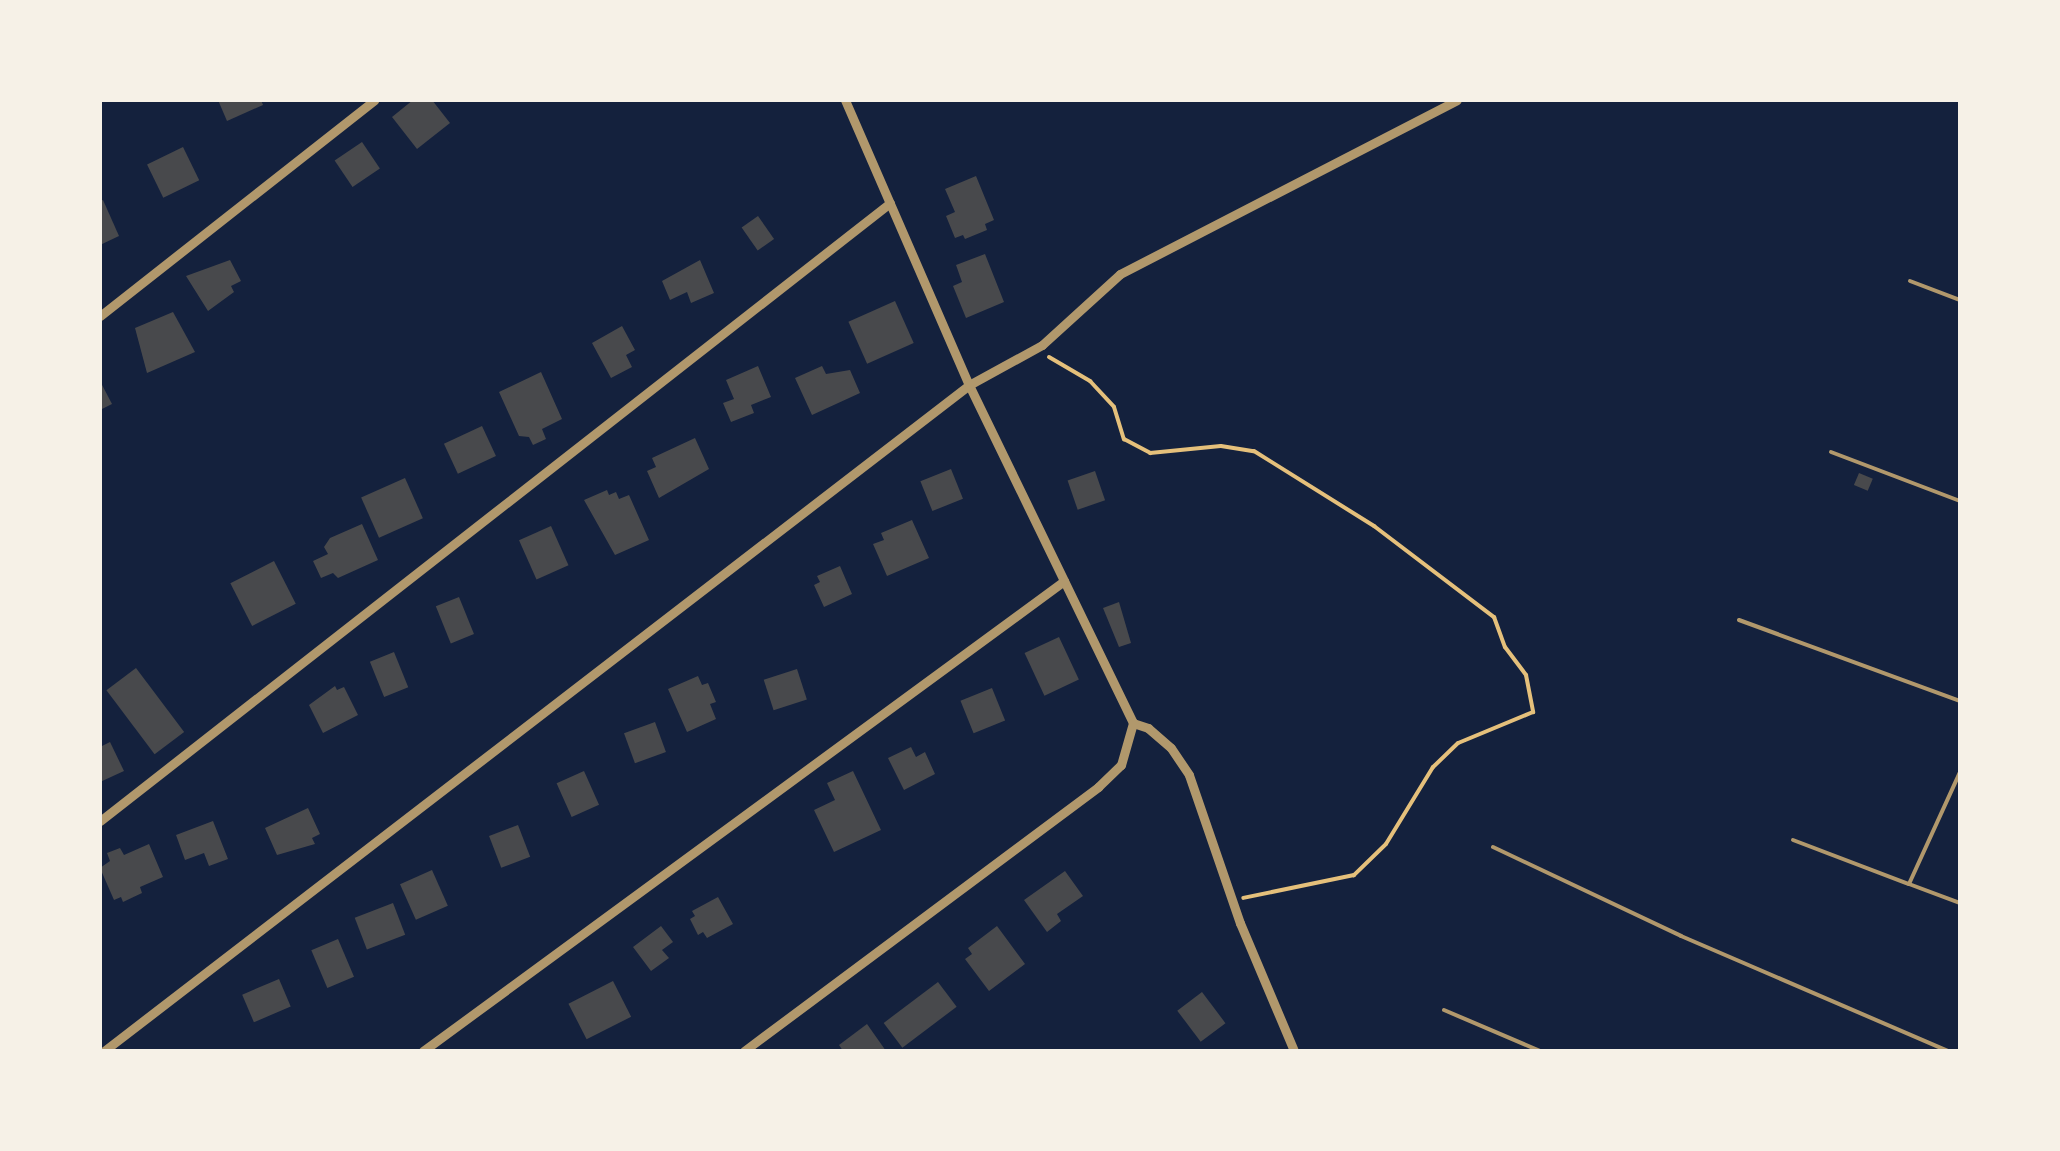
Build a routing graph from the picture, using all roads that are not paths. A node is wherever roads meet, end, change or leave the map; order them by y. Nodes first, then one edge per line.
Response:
1 (374, 100) edge
2 (845, 100) edge
3 (1457, 100) edge
4 (890, 202) junction
5 (1910, 280) dead end
6 (1960, 300) edge
7 (100, 316) edge
8 (969, 385) junction
9 (1831, 452) dead end
10 (1960, 501) edge
11 (1064, 582) junction
12 (1739, 620) dead end
13 (1960, 701) edge
14 (1133, 723) junction
15 (1960, 772) edge
16 (100, 821) edge
17 (1793, 840) dead end
18 (1493, 847) dead end
19 (1909, 884) junction
20 (1960, 904) edge
21 (1444, 1010) dead end
22 (104, 1051) edge
23 (424, 1051) edge
24 (744, 1051) edge
25 (1294, 1051) edge
26 (1540, 1051) edge
27 (1948, 1051) edge

1 - 7 street
2 - 4 street
3 - 8 street
4 - 8 street
4 - 16 street
5 - 6 lane
8 - 11 street
8 - 22 street
9 - 10 lane
11 - 14 street
11 - 23 street
12 - 13 lane
14 - 24 street
14 - 25 street
15 - 19 lane
17 - 19 lane
18 - 27 lane
19 - 20 lane
21 - 26 lane

